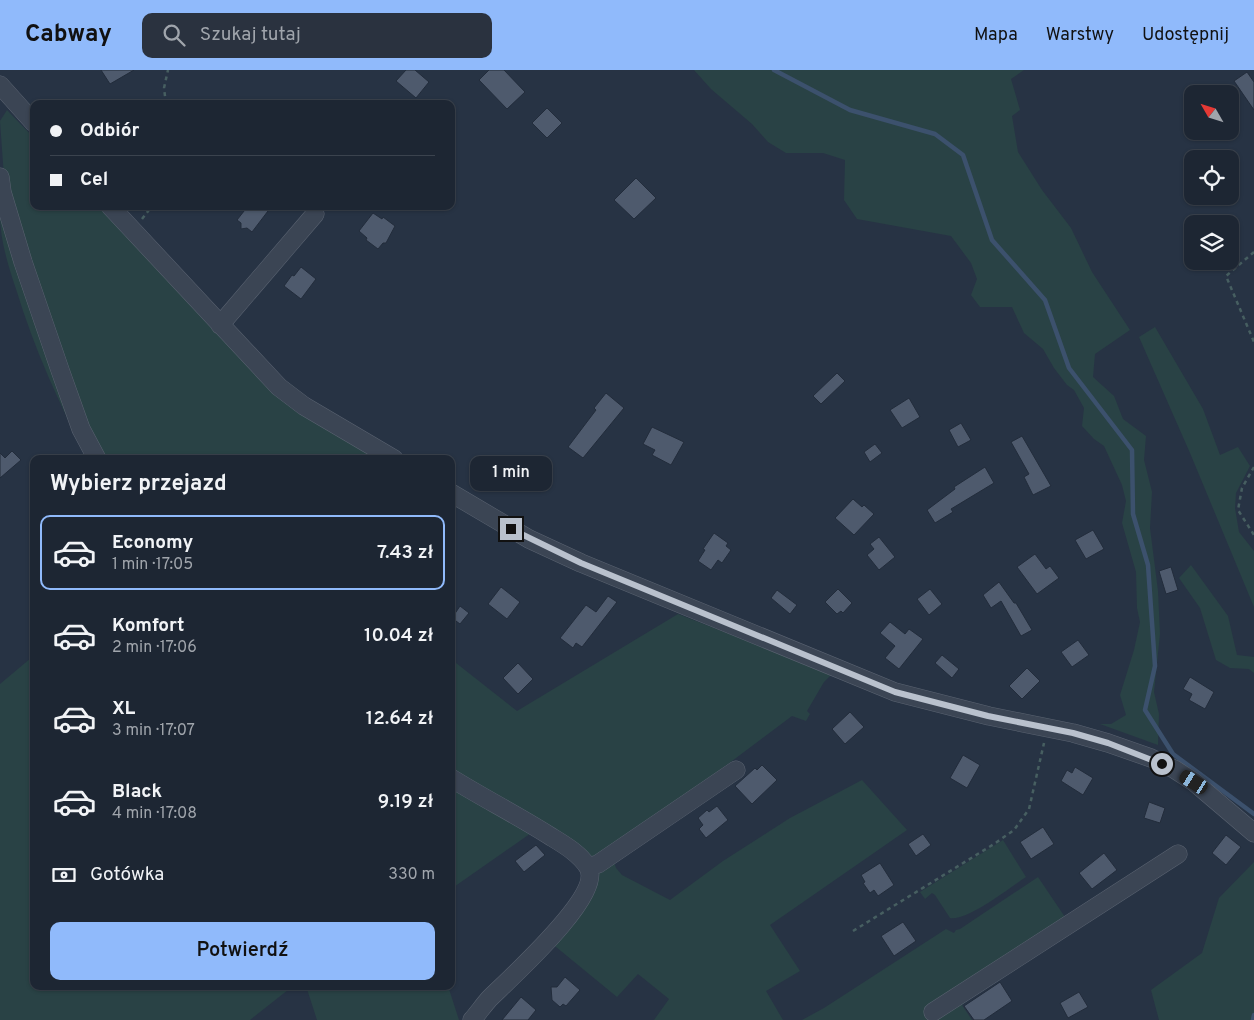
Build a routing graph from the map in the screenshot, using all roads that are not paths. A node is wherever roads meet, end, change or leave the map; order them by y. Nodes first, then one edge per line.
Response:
1 (1, 90) edge
2 (30, 119) edge
3 (0, 177) edge
4 (114, 210) edge
5 (315, 214) dead end
6 (220, 325) junction
7 (95, 455) edge
8 (387, 455) edge
9 (455, 495) edge
10 (736, 770) dead end
11 (455, 780) edge
12 (1254, 833) edge
13 (1178, 854) dead end
14 (588, 867) junction
15 (933, 1012) dead end
16 (472, 1020) edge

1 - 2 street
3 - 7 street
4 - 6 street
5 - 6 street
6 - 8 street
9 - 12 street
10 - 14 street
11 - 14 street
13 - 15 street
14 - 16 street

